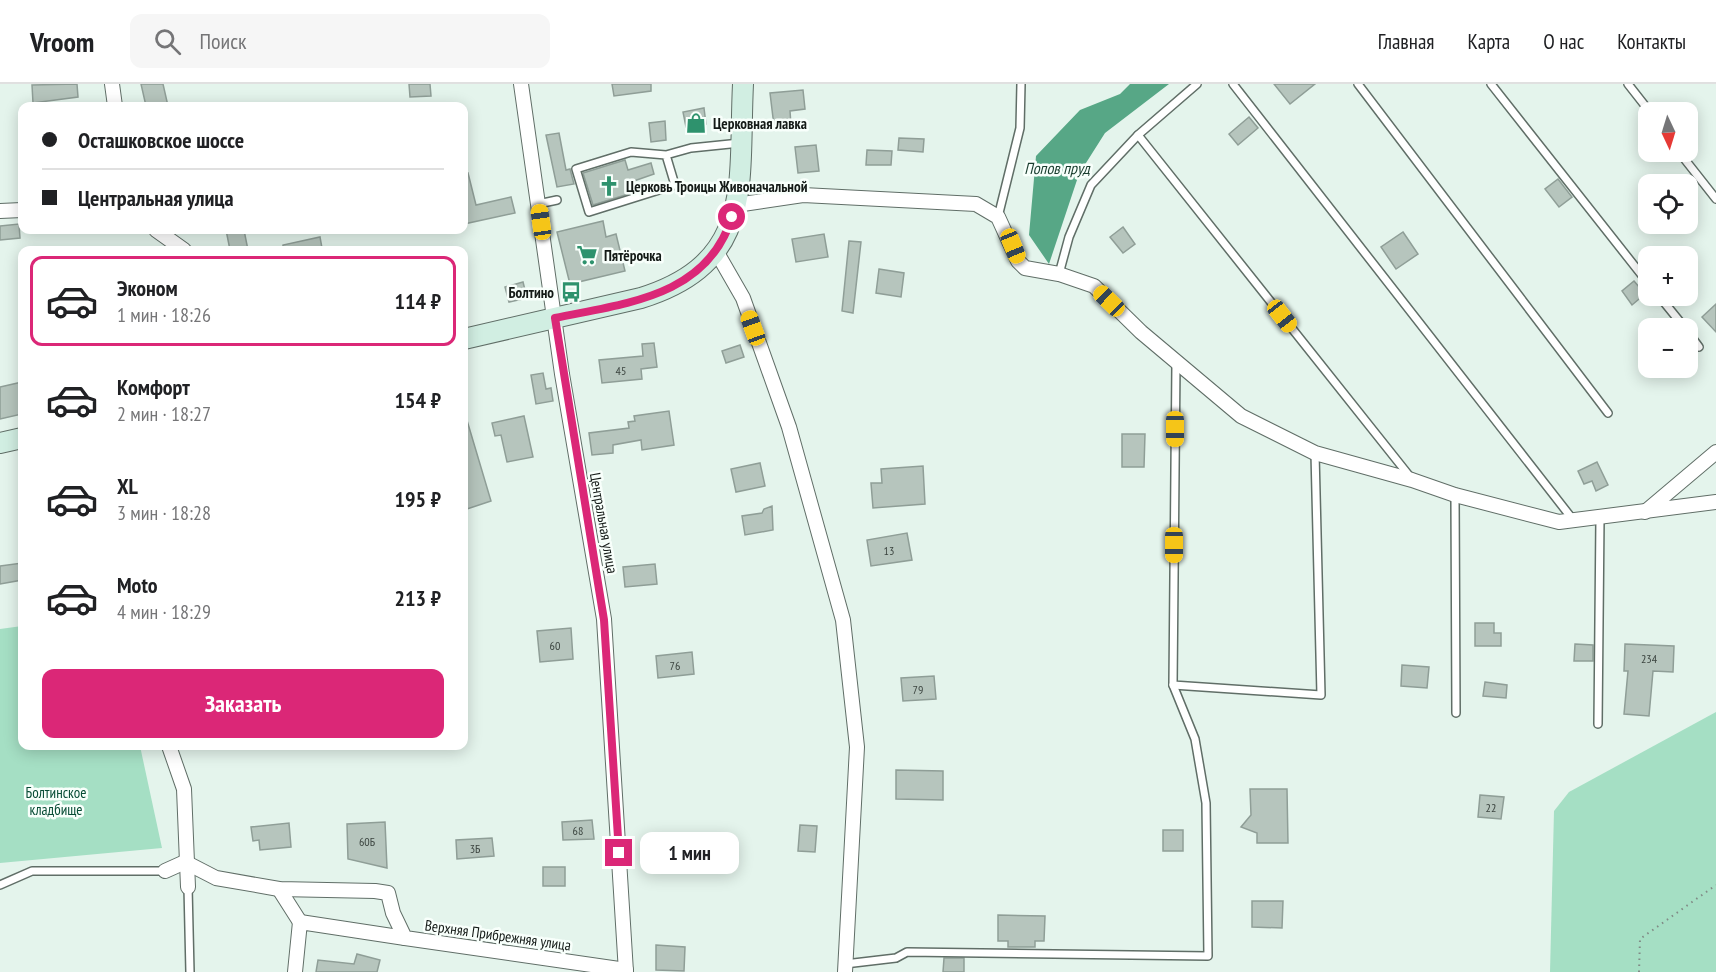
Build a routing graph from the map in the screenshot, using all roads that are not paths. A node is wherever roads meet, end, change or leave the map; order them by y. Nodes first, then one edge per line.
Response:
1 (112, 84) edge
2 (521, 84) edge
3 (743, 84) edge
4 (1021, 84) edge
5 (1197, 84) edge
6 (1233, 84) edge
7 (1358, 84) edge
8 (1491, 84) edge
9 (1628, 84) edge
10 (114, 102) edge
11 (1642, 102) edge
12 (1138, 135) junction
13 (741, 143) junction
14 (666, 156) junction
15 (1688, 162) edge
16 (1716, 199) edge
17 (557, 200) dead end
18 (538, 204) junction
19 (736, 205) junction
20 (18, 210) edge
21 (0, 211) edge
22 (998, 217) junction
23 (162, 234) edge
24 (178, 246) edge
25 (716, 250) junction
26 (1638, 270) edge
27 (1059, 274) junction
28 (1667, 306) edge
29 (555, 318) junction
30 (1677, 318) edge
31 (468, 338) edge
32 (1176, 360) junction
33 (1608, 413) dead end
34 (18, 439) edge
35 (0, 442) edge
36 (1716, 452) edge
37 (1315, 453) junction
38 (1412, 480) junction
39 (1455, 495) junction
40 (1716, 502) edge
41 (1645, 512) junction
42 (1599, 518) junction
43 (1574, 521) junction
44 (1173, 685) junction
45 (1456, 713) dead end
46 (1598, 724) dead end
47 (170, 750) edge
48 (185, 862) junction
49 (165, 871) joint
50 (0, 885) edge
51 (188, 887) joint
52 (279, 889) junction
53 (300, 921) junction
54 (405, 938) junction
55 (845, 968) edge
56 (626, 971) edge
57 (190, 972) edge
58 (296, 972) edge

1 - 10 street
2 - 18 street, Центральная улица
3 - 13 main road
4 - 22 lane
5 - 12 lane
6 - 43 lane
7 - 33 lane
8 - 26 lane
9 - 11 lane
12 - 27 lane
12 - 38 lane
13 - 14 lane
13 - 19 main road
14 - 14 lane
15 - 16 lane
17 - 18 lane
18 - 29 street, Центральная улица
19 - 22 street
19 - 25 main road
20 - 21 street
22 - 27 street
23 - 24 street
25 - 29 main road
25 - 55 street
27 - 32 street
28 - 30 lane
29 - 31 main road
29 - 56 street, Центральная улица
32 - 37 street
32 - 44 lane
34 - 35 main road
36 - 41 street
37 - 38 street
37 - 44 lane
38 - 39 street
39 - 43 street
39 - 45 lane
40 - 41 street
41 - 42 street
42 - 43 street
42 - 46 lane
44 - 55 lane
47 - 48 street
48 - 49 street
48 - 51 street
48 - 52 street, Верхняя Прибрежняя улица
49 - 50 lane
51 - 57 lane
52 - 53 street
52 - 54 street, Верхняя Прибрежняя улица
53 - 54 street
53 - 58 street
54 - 56 street, Верхняя Прибрежняя улица

